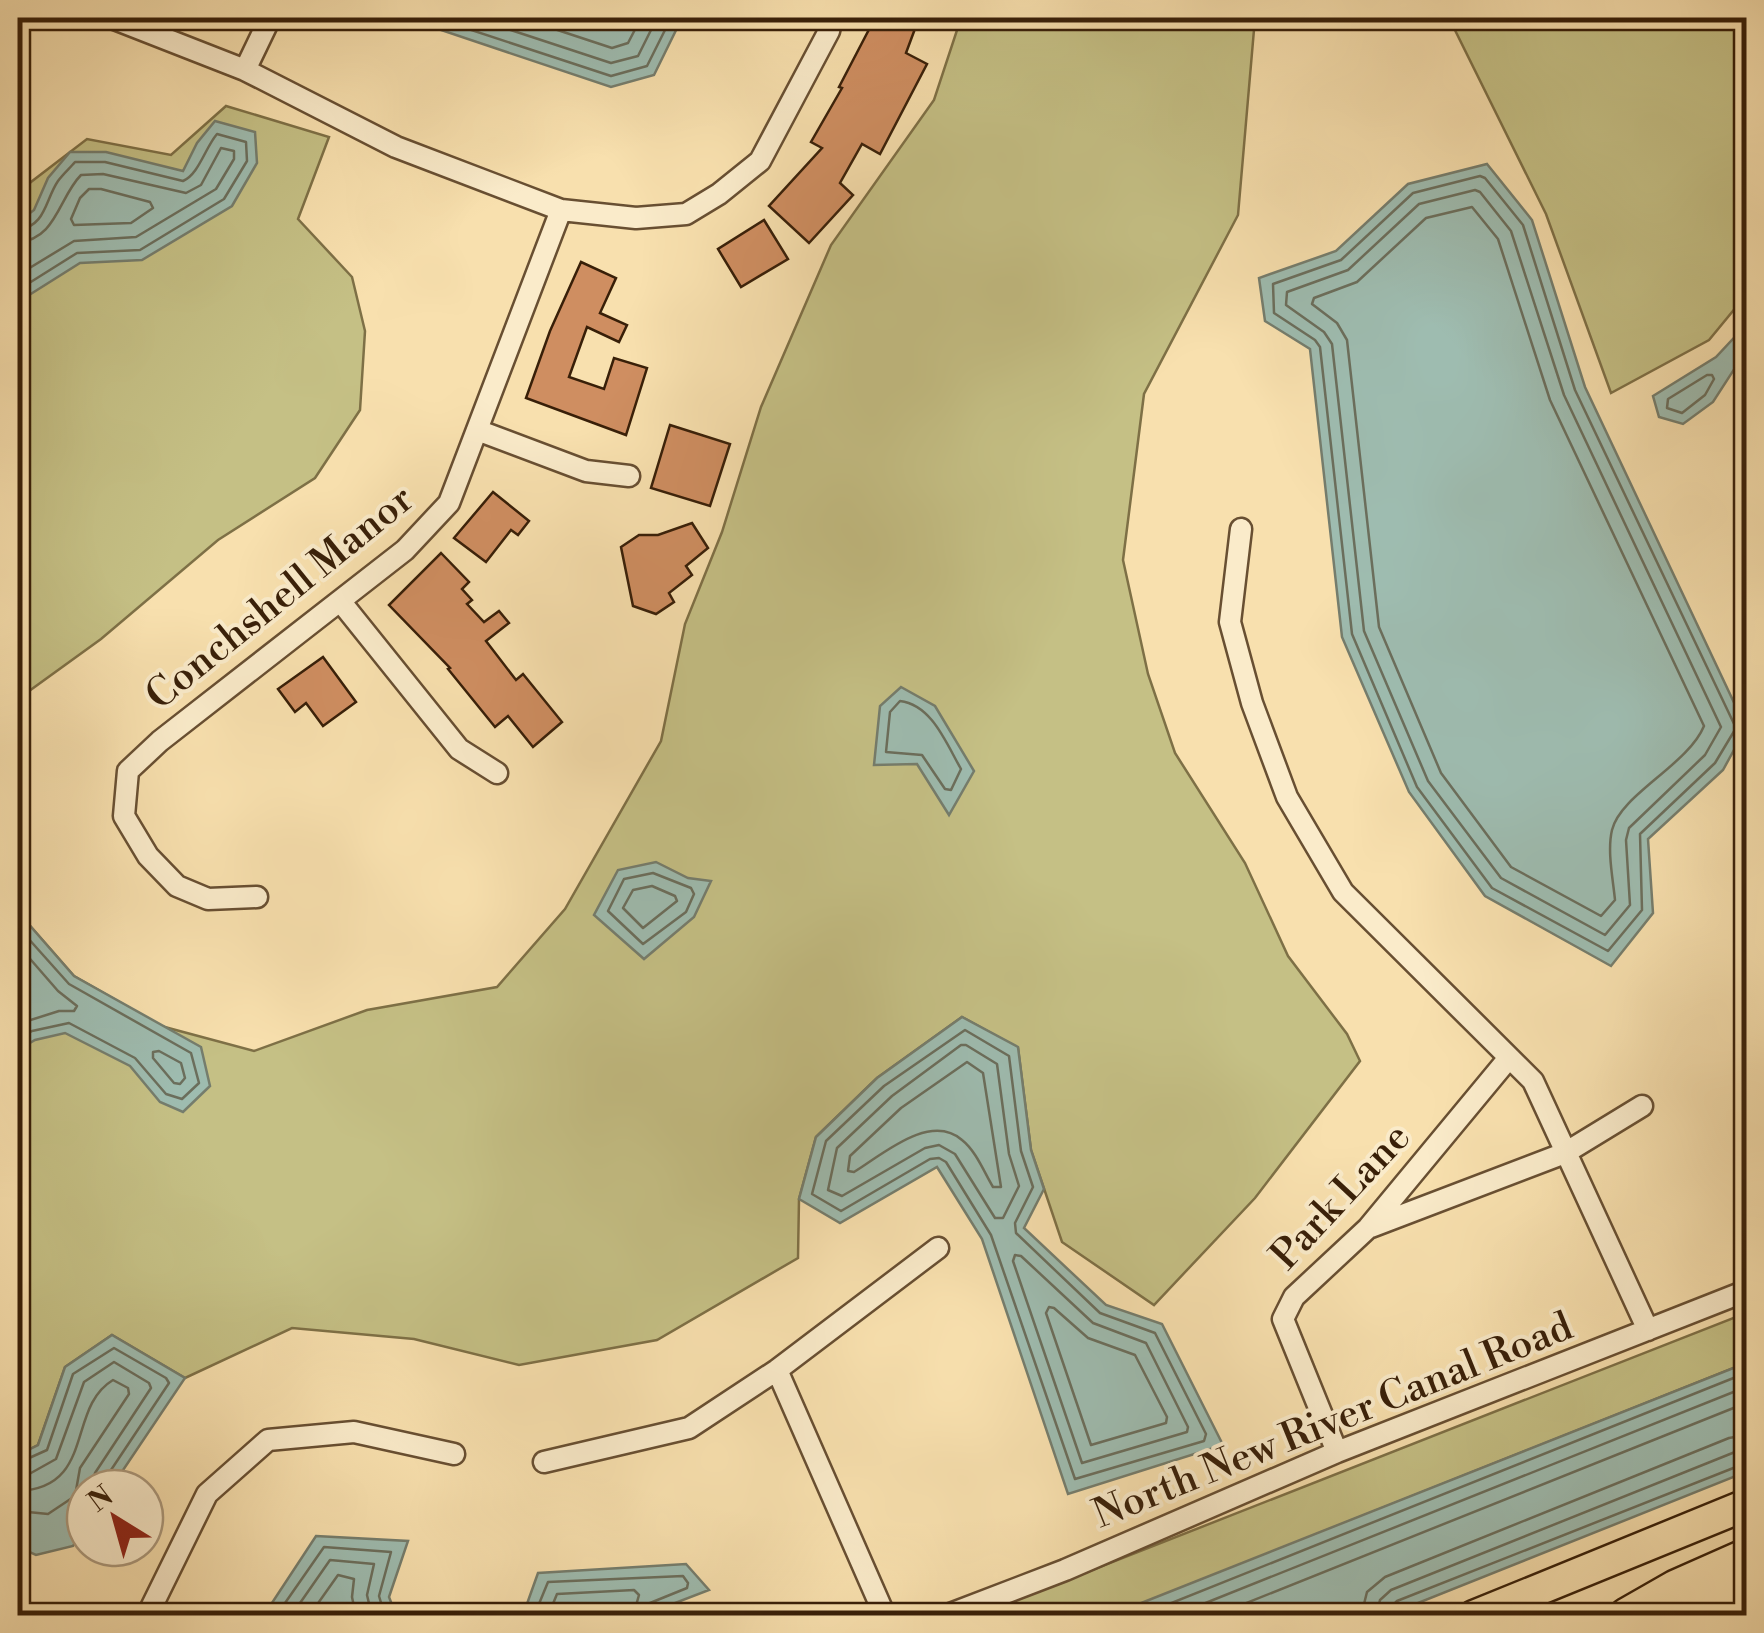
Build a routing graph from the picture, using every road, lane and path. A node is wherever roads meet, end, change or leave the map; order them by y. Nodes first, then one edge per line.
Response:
1 (112, 18) edge
2 (270, 18) edge
3 (832, 18) edge
4 (245, 70) junction
5 (560, 210) junction
6 (477, 430) junction
7 (630, 476) dead end
8 (1241, 529) dead end
9 (341, 602) junction
10 (497, 773) dead end
11 (258, 897) dead end
12 (1508, 1060) junction
13 (1642, 1106) dead end
14 (1565, 1153) junction
15 (1368, 1228) junction
16 (938, 1248) dead end
17 (1746, 1291) edge
18 (1648, 1330) junction
19 (776, 1370) junction
20 (1337, 1452) junction
21 (454, 1454) dead end
22 (544, 1462) dead end
23 (1746, 1504) edge
24 (1746, 1556) edge
25 (1746, 1592) edge
26 (146, 1616) edge
27 (885, 1616) edge
28 (945, 1616) edge
29 (1474, 1616) edge
30 (1627, 1616) edge
31 (1690, 1616) edge

1 - 4 street
2 - 4 street
3 - 5 street
4 - 5 street
5 - 6 street, Conchshell Manor
6 - 7 street
6 - 9 street, Conchshell Manor
8 - 12 street
9 - 10 street
9 - 11 street, Conchshell Manor
12 - 14 street
12 - 15 street, Park Lane
13 - 14 street
14 - 15 street
14 - 18 street
15 - 20 street, Park Lane
16 - 19 street
17 - 18 street, North New River Canal Road
18 - 20 street, North New River Canal Road
19 - 22 street
19 - 27 street
20 - 28 street, North New River Canal Road
21 - 26 street
23 - 29 main road
24 - 30 highway
25 - 31 highway

